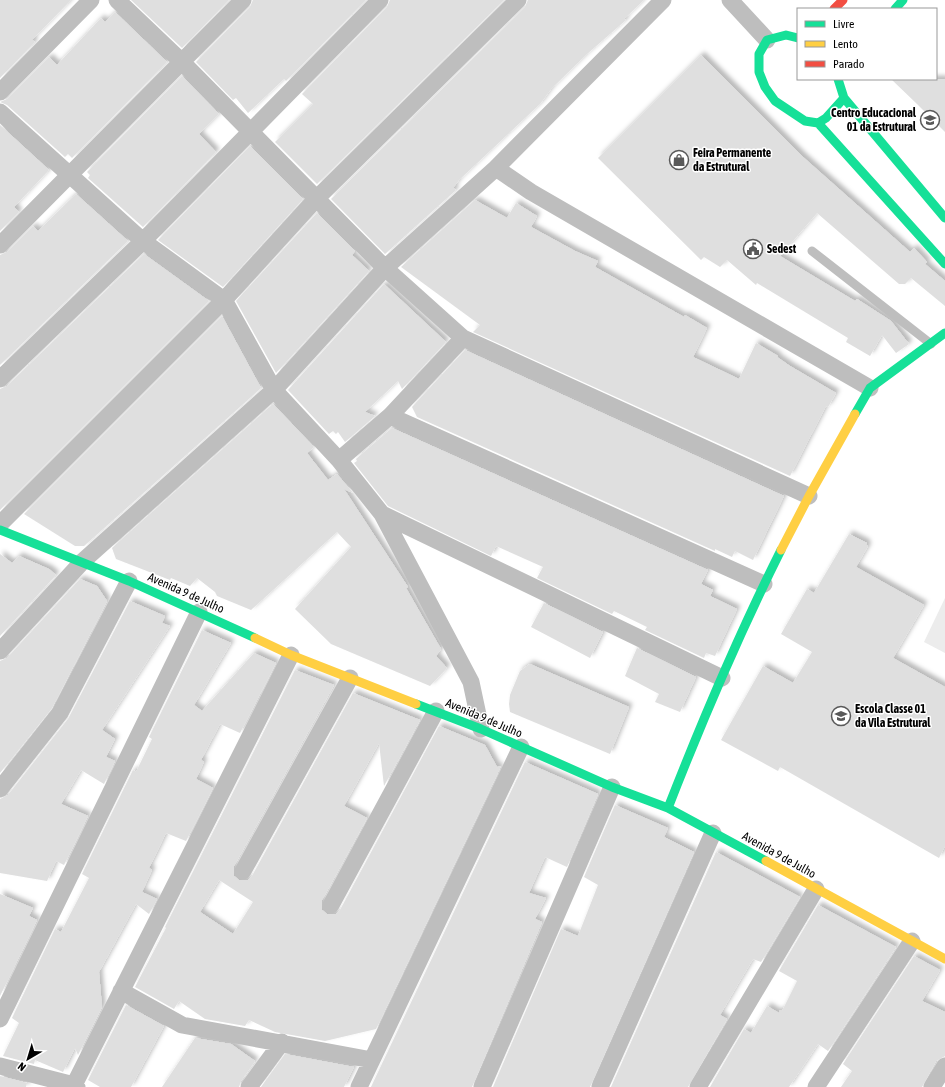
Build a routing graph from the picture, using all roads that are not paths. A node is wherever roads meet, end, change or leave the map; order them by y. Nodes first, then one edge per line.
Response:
1 (91, 0) edge
2 (117, 0) edge
3 (243, 0) edge
4 (380, 0) edge
5 (518, 0) edge
6 (663, 0) edge
7 (730, 0) edge
8 (843, 0) edge
9 (903, 0) edge
10 (835, 8) edge
11 (896, 8) edge
12 (797, 38) edge
13 (767, 40) junction
14 (182, 62) junction
15 (838, 80) edge
16 (0, 92) edge
17 (844, 98) junction
18 (0, 112) edge
19 (818, 123) junction
20 (250, 133) junction
21 (496, 168) junction
22 (70, 177) junction
23 (316, 199) junction
24 (945, 218) edge
25 (143, 241) junction
26 (0, 245) edge
27 (812, 251) dead end
28 (945, 264) edge
29 (385, 268) junction
30 (224, 300) junction
31 (945, 334) edge
32 (463, 338) junction
33 (931, 344) junction
34 (0, 379) edge
35 (870, 388) junction
36 (274, 390) junction
37 (390, 416) junction
38 (339, 460) junction
39 (809, 496) junction
40 (382, 514) junction
41 (0, 524) edge
42 (0, 530) edge
43 (83, 561) junction
44 (129, 581) junction
45 (764, 584) junction
46 (199, 612) junction
47 (0, 651) edge
48 (291, 655) junction
49 (350, 678) junction
50 (722, 678) junction
51 (436, 711) junction
52 (481, 729) junction
53 (521, 746) junction
54 (612, 787) junction
55 (0, 789) edge
56 (668, 808) junction
57 (713, 833) junction
58 (243, 871) dead end
59 (816, 889) junction
60 (331, 905) dead end
61 (912, 941) junction
62 (945, 959) edge
63 (121, 991) junction
64 (0, 1020) edge
65 (282, 1042) junction
66 (372, 1060) junction
67 (0, 1066) edge
68 (945, 1066) edge
69 (75, 1086) edge
70 (249, 1087) edge
71 (359, 1087) edge
72 (482, 1087) edge
73 (600, 1087) edge
74 (698, 1087) edge
75 (816, 1087) edge
76 (932, 1087) edge

1 - 16 street
2 - 14 street
3 - 14 street
4 - 20 street
5 - 23 street
6 - 21 street
7 - 13 street
8 - 10 street
9 - 11 street
12 - 13 street
13 - 19 street
14 - 20 street
14 - 22 street
15 - 17 street
17 - 19 street
17 - 24 street
18 - 22 street
19 - 28 street
20 - 23 street
20 - 25 street
21 - 29 street
21 - 35 street
22 - 25 street
22 - 26 street
23 - 29 street
23 - 30 street
25 - 30 street
25 - 34 street
27 - 33 lane
29 - 32 street
29 - 36 street
30 - 36 street
30 - 41 street
31 - 33 street
32 - 37 street
32 - 39 street
33 - 35 street
35 - 39 street
36 - 38 street
36 - 43 street
37 - 38 street
37 - 45 street
38 - 40 street
39 - 45 street
40 - 50 street
40 - 52 street
42 - 43 street, Avenida 9 de Julho
43 - 44 street, Avenida 9 de Julho
43 - 47 street
44 - 46 street, Avenida 9 de Julho
44 - 55 street
45 - 50 street
46 - 48 street, Avenida 9 de Julho
46 - 64 street
48 - 49 street, Avenida 9 de Julho
48 - 63 street
49 - 51 street, Avenida 9 de Julho
49 - 58 street
50 - 56 street
51 - 52 street, Avenida 9 de Julho
51 - 60 street
52 - 53 street, Avenida 9 de Julho
53 - 54 street, Avenida 9 de Julho
53 - 66 street
54 - 56 street, Avenida 9 de Julho
54 - 72 street
56 - 57 street, Avenida 9 de Julho
57 - 59 street, Avenida 9 de Julho
57 - 73 street
59 - 61 street, Avenida 9 de Julho
59 - 74 street
61 - 62 street, Avenida 9 de Julho
61 - 75 street
63 - 65 street
63 - 69 street
65 - 66 street
65 - 70 street
66 - 71 street
67 - 69 street
68 - 76 street

